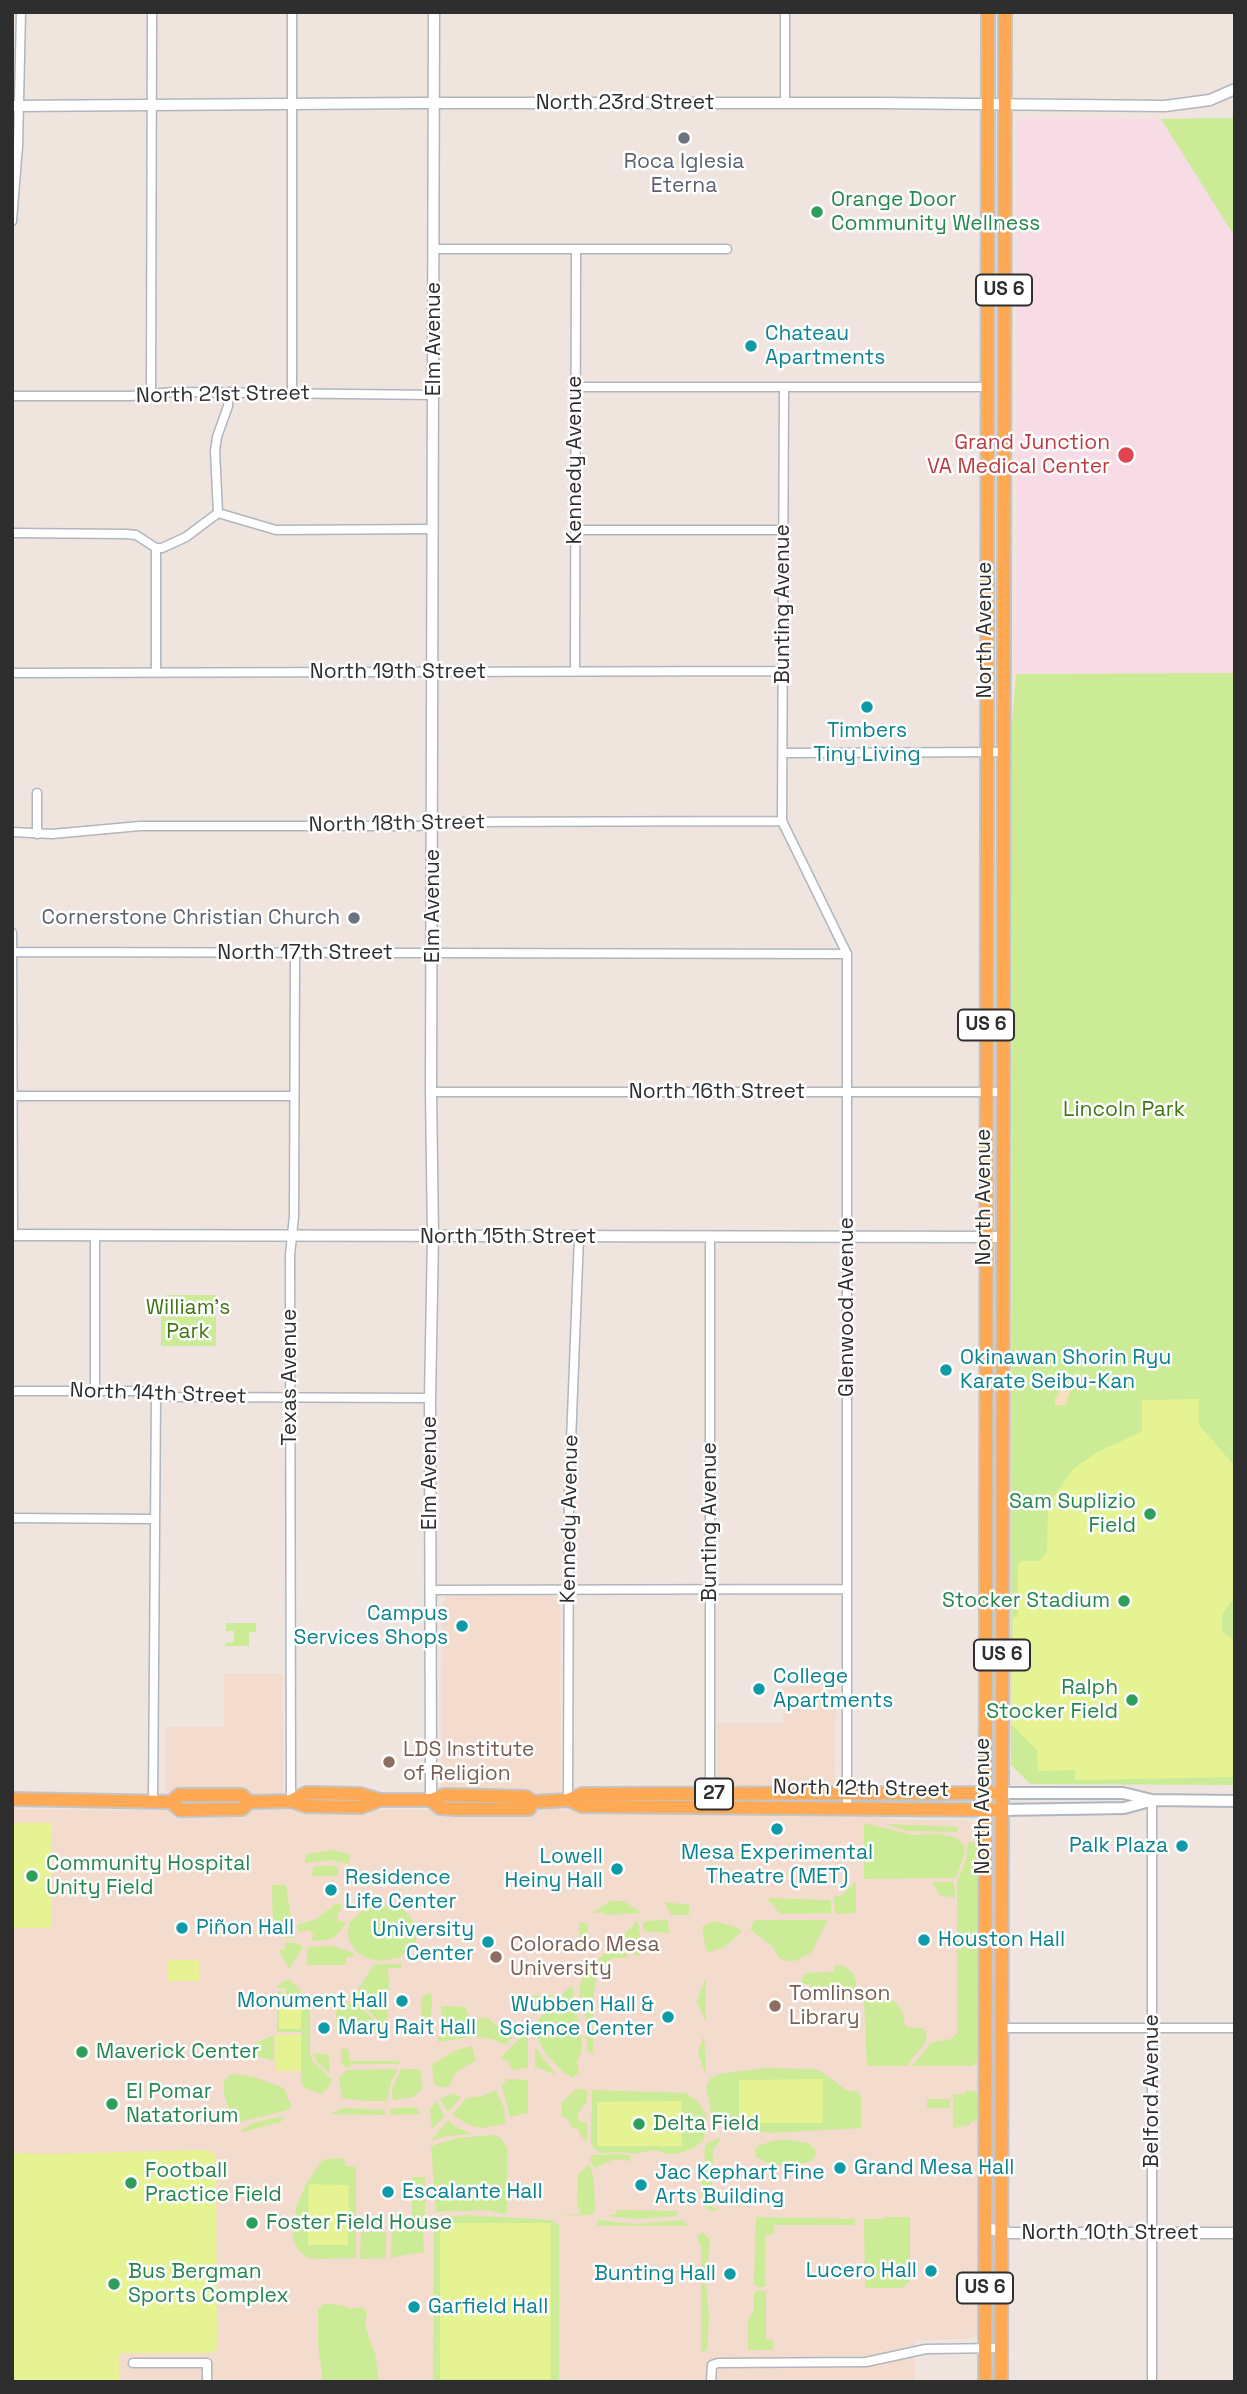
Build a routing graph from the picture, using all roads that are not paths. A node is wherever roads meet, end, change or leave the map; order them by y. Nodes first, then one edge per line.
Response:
1 (21, 12) edge
2 (152, 12) edge
3 (292, 12) edge
4 (434, 12) edge
5 (785, 12) edge
6 (988, 12) edge
7 (1005, 12) edge
8 (1235, 89) edge
9 (292, 103) junction
10 (434, 103) junction
11 (785, 103) junction
12 (988, 103) junction
13 (152, 104) junction
14 (1004, 105) junction
15 (16, 106) edge
16 (12, 221) edge
17 (434, 249) junction
18 (576, 249) junction
19 (727, 249) dead end
20 (987, 315) junction
21 (576, 387) junction
22 (784, 387) junction
23 (987, 387) junction
24 (1004, 388) junction
25 (229, 392) junction
26 (151, 394) junction
27 (292, 394) junction
28 (434, 395) junction
29 (12, 396) edge
30 (1004, 443) junction
31 (987, 503) junction
32 (1004, 503) junction
33 (218, 513) junction
34 (433, 529) junction
35 (575, 530) junction
36 (784, 530) junction
37 (12, 533) edge
38 (156, 548) junction
39 (987, 563) junction
40 (1004, 645) junction
41 (987, 659) junction
42 (575, 671) junction
43 (783, 671) junction
44 (156, 672) junction
45 (12, 673) edge
46 (433, 673) junction
47 (1004, 713) junction
48 (987, 752) junction
49 (1004, 752) junction
50 (783, 753) junction
51 (37, 793) dead end
52 (782, 821) junction
53 (433, 826) junction
54 (12, 832) edge
55 (37, 834) junction
56 (12, 933) edge
57 (14, 952) junction
58 (295, 953) junction
59 (433, 953) junction
60 (847, 954) junction
61 (986, 958) junction
62 (1004, 958) junction
63 (431, 1091) junction
64 (847, 1092) junction
65 (986, 1092) junction
66 (1004, 1092) junction
67 (14, 1096) edge
68 (294, 1096) junction
69 (13, 1235) edge
70 (95, 1235) junction
71 (292, 1236) junction
72 (433, 1237) junction
73 (579, 1237) junction
74 (710, 1237) junction
75 (847, 1237) junction
76 (986, 1237) junction
77 (1003, 1237) junction
78 (12, 1391) edge
79 (95, 1391) junction
80 (156, 1394) junction
81 (290, 1398) junction
82 (430, 1398) junction
83 (986, 1436) junction
84 (1002, 1517) junction
85 (12, 1518) edge
86 (155, 1518) junction
87 (710, 1589) junction
88 (847, 1589) junction
89 (431, 1590) junction
90 (569, 1590) junction
91 (986, 1793) junction
92 (1003, 1793) junction
93 (12, 1799) edge
94 (431, 1800) junction
95 (568, 1800) junction
96 (710, 1800) junction
97 (1152, 1800) junction
98 (291, 1801) junction
99 (847, 1801) junction
100 (1235, 1801) edge
101 (153, 1802) junction
102 (986, 1810) junction
103 (1003, 1810) junction
104 (985, 1971) junction
105 (1002, 2028) junction
106 (1152, 2028) junction
107 (1235, 2028) edge
108 (985, 2081) junction
109 (1002, 2161) junction
110 (985, 2228) junction
111 (1002, 2232) junction
112 (1151, 2233) junction
113 (1235, 2233) edge
114 (1001, 2348) junction
115 (985, 2349) junction
116 (133, 2363) dead end
117 (206, 2382) edge
118 (711, 2382) edge
119 (985, 2382) edge
120 (1001, 2382) edge
121 (1152, 2382) edge

1 - 15 street
2 - 13 street
3 - 9 street
4 - 10 street, Elm Avenue
5 - 11 street
6 - 12 main road, North Avenue / US 6
7 - 14 main road, North Avenue / US 6
8 - 14 street, North 23rd Street
9 - 10 street, North 23rd Street
9 - 13 street, North 23rd Street
9 - 27 street
10 - 11 street, North 23rd Street
10 - 17 street, Elm Avenue
11 - 12 street, North 23rd Street
12 - 14 street, North 23rd Street
12 - 20 main road, North Avenue / US 6
13 - 15 street, North 23rd Street
13 - 26 street
14 - 24 main road, North Avenue / US 6
15 - 16 street
17 - 18 street
17 - 28 street, Elm Avenue
18 - 19 street
18 - 21 street, Kennedy Avenue
20 - 23 main road, North Avenue / US 6
20 - 24 main road
21 - 22 street
21 - 35 street, Kennedy Avenue
22 - 23 street
22 - 36 street, Bunting Avenue
23 - 30 main road
23 - 31 main road, North Avenue / US 6
24 - 30 main road, North Avenue / US 6
25 - 26 street, North 21st Street
25 - 27 street, North 21st Street
25 - 33 street
26 - 29 street, North 21st Street
27 - 28 street, North 21st Street
28 - 34 street, Elm Avenue
30 - 32 main road, North Avenue / US 6
31 - 32 main road
31 - 39 main road, North Avenue / US 6
32 - 40 main road, North Avenue / US 6
33 - 34 street
33 - 38 street
34 - 46 street, Elm Avenue
35 - 36 street
35 - 42 street, Kennedy Avenue
36 - 43 street, Bunting Avenue
37 - 38 street
38 - 44 street
39 - 40 main road
39 - 41 main road, North Avenue / US 6
40 - 47 main road, North Avenue / US 6
41 - 47 main road
41 - 48 main road, North Avenue / US 6
42 - 43 street, North 19th Street
42 - 46 street, North 19th Street
43 - 50 street, Bunting Avenue
44 - 45 street, North 19th Street
44 - 46 street, North 19th Street
46 - 53 street, Elm Avenue
47 - 49 main road, North Avenue / US 6
48 - 49 street
48 - 50 street
48 - 61 main road, North Avenue / US 6
49 - 62 main road, North Avenue / US 6
50 - 52 street, Bunting Avenue
51 - 55 street
52 - 53 street, North 18th Street
52 - 60 street, Glenwood Avenue
53 - 55 street, North 18th Street
53 - 59 street, Elm Avenue
54 - 55 street, North 18th Street
56 - 57 street
57 - 58 street, North 17th Street
57 - 67 street
58 - 59 street, North 17th Street
58 - 68 street, Texas Avenue
59 - 60 street, North 17th Street
59 - 63 street, Elm Avenue
60 - 64 street, Glenwood Avenue
61 - 62 main road
61 - 65 main road, North Avenue / US 6
62 - 66 main road, North Avenue / US 6
63 - 64 street, North 16th Street
63 - 72 street, Elm Avenue
64 - 65 street, North 16th Street
64 - 75 street, Glenwood Avenue
65 - 66 street, North 16th Street
65 - 76 main road, North Avenue / US 6
66 - 77 main road, North Avenue / US 6
67 - 68 street
67 - 69 street
68 - 71 street, Texas Avenue
69 - 70 street, North 15th Street
70 - 71 street, North 15th Street
70 - 79 street
71 - 72 street, North 15th Street
71 - 81 street, Texas Avenue
72 - 73 street, North 15th Street
72 - 82 street, Elm Avenue
73 - 74 street, North 15th Street
73 - 90 street, Kennedy Avenue
74 - 75 street, North 15th Street
74 - 87 street, Bunting Avenue
75 - 76 street, North 15th Street
75 - 88 street, Glenwood Avenue
76 - 77 street, North 15th Street
76 - 83 main road, North Avenue / US 6
77 - 84 main road, North Avenue / US 6
78 - 79 street, North 14th Street
79 - 80 street, North 14th Street
80 - 81 street, North 14th Street
80 - 86 street
81 - 82 street, North 14th Street
81 - 98 street, Texas Avenue
82 - 89 street, Elm Avenue
83 - 84 main road
83 - 91 main road, North Avenue / US 6
84 - 92 main road, North Avenue / US 6
85 - 86 street
86 - 101 street
87 - 88 street
87 - 90 street
87 - 96 street, Bunting Avenue
88 - 99 street, Glenwood Avenue
89 - 90 street
89 - 94 street, Elm Avenue
90 - 95 street, Kennedy Avenue
91 - 92 main road, North 12th Street / 27
91 - 99 main road, North 12th Street / 27
91 - 102 main road, North Avenue / US 6
92 - 97 main road, North 12th Street / 27
92 - 103 main road, North Avenue / US 6
93 - 101 main road, North 12th Street / 27
94 - 95 main road, North 12th Street / 27
94 - 98 main road, North 12th Street / 27
95 - 96 main road, North 12th Street / 27
96 - 99 main road, North 12th Street / 27
97 - 100 main road, North 12th Street / 27
97 - 103 main road, North 12th Street / 27
97 - 106 street, Belford Avenue
98 - 101 main road, North 12th Street / 27
99 - 102 main road, North 12th Street / 27
102 - 103 main road, North 12th Street / 27
102 - 104 main road, North Avenue / US 6
103 - 105 main road, North Avenue / US 6
104 - 105 main road
104 - 108 main road, North Avenue / US 6
105 - 106 street
105 - 109 main road, North Avenue / US 6
106 - 107 street
106 - 112 street, Belford Avenue
108 - 109 main road
108 - 110 main road, North Avenue / US 6
109 - 111 main road, North Avenue / US 6
110 - 111 street, North 10th Street
110 - 115 main road, North Avenue / US 6
111 - 112 street, North 10th Street
111 - 114 main road, North Avenue / US 6
112 - 113 street, North 10th Street
112 - 121 street, Belford Avenue
114 - 115 street
114 - 120 main road, North Avenue / US 6
115 - 118 street
115 - 119 main road, North Avenue / US 6
116 - 117 street

